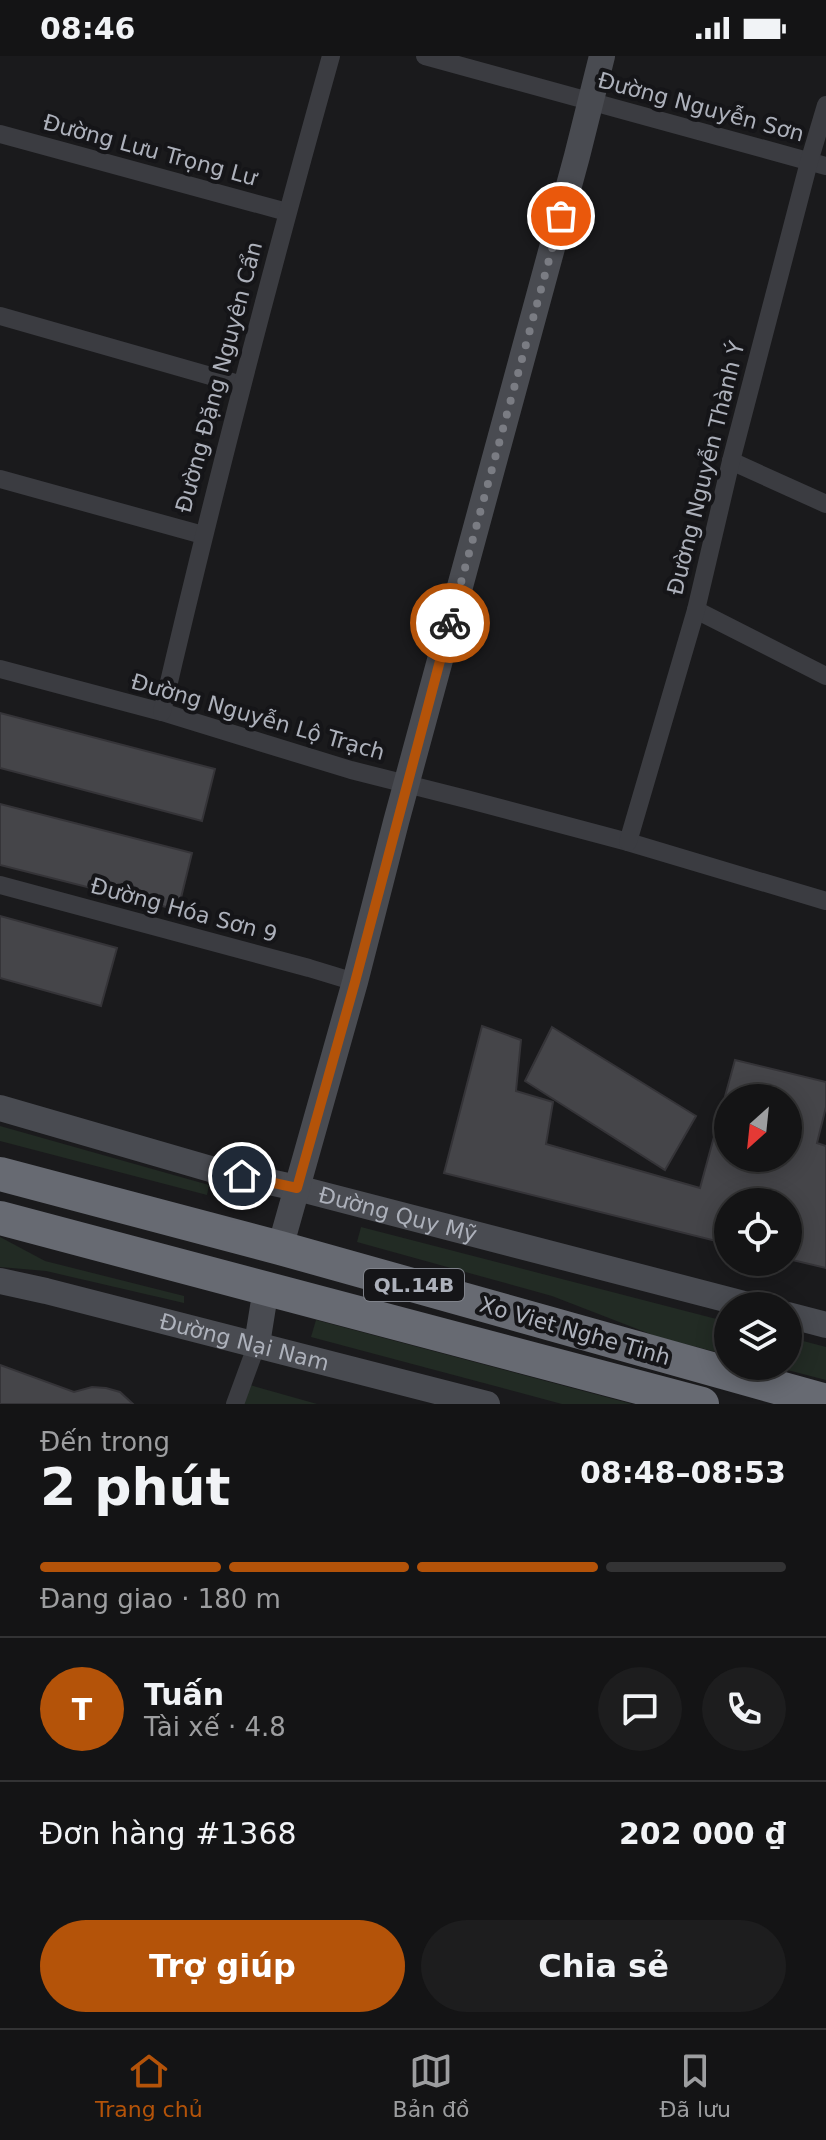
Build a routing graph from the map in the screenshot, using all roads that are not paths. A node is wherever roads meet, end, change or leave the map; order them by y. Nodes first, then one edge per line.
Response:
1 (331, 56) edge
2 (425, 56) edge
3 (602, 56) edge
4 (591, 102) junction
5 (826, 105) edge
6 (0, 134) edge
7 (818, 164) edge
8 (287, 212) junction
9 (0, 316) edge
10 (242, 385) junction
11 (731, 461) junction
12 (0, 479) edge
13 (826, 504) edge
14 (203, 535) junction
15 (696, 610) junction
16 (0, 669) edge
17 (826, 676) edge
18 (162, 712) junction
19 (407, 785) junction
20 (628, 842) junction
21 (0, 885) edge
22 (826, 901) edge
23 (355, 982) junction
24 (0, 1108) edge
25 (0, 1174) edge
26 (297, 1188) junction
27 (0, 1218) edge
28 (280, 1248) junction
29 (0, 1281) edge
30 (266, 1288) junction
31 (714, 1296) edge
32 (802, 1319) edge
33 (826, 1325) edge
34 (257, 1344) junction
35 (826, 1401) edge
36 (235, 1404) edge
37 (487, 1404) edge
38 (702, 1404) edge

1 - 8 street, Đường Đặng Nguyên Cẩn
2 - 4 street, Đường Nguyễn Sơn
3 - 4 street
4 - 7 street, Đường Nguyễn Sơn
4 - 19 street
5 - 7 street, Đường Nguyễn Thành Ý
6 - 8 street, Đường Lưu Trọng Lư
7 - 11 street, Đường Nguyễn Thành Ý
8 - 10 street, Đường Đặng Nguyên Cẩn
9 - 10 street
10 - 14 street, Đường Đặng Nguyên Cẩn
11 - 13 street
11 - 15 street, Đường Nguyễn Thành Ý
12 - 14 street
14 - 18 street, Đường Đặng Nguyên Cẩn
15 - 17 street
15 - 20 street, Đường Nguyễn Thành Ý
16 - 18 street, Đường Nguyễn Lộ Trạch
18 - 19 street, Đường Nguyễn Lộ Trạch
19 - 20 street, Đường Nguyễn Lộ Trạch
19 - 23 street
20 - 22 street, Đường Nguyễn Lộ Trạch
21 - 23 street, Đường Hóa Sơn 9
23 - 26 street
24 - 26 street, Đường Quy Mỹ
25 - 28 highway, Xo Viet Nghe Tinh / QL.14B
26 - 28 street
26 - 31 street, Đường Quy Mỹ
27 - 30 highway, Xo Viet Nghe Tinh / QL.14B
28 - 35 highway, Xo Viet Nghe Tinh / QL.14B
29 - 34 street, Đường Nại Nam
30 - 34 street
30 - 38 highway, Xo Viet Nghe Tinh / QL.14B
32 - 33 street
34 - 36 street
34 - 37 street, Đường Nại Nam

